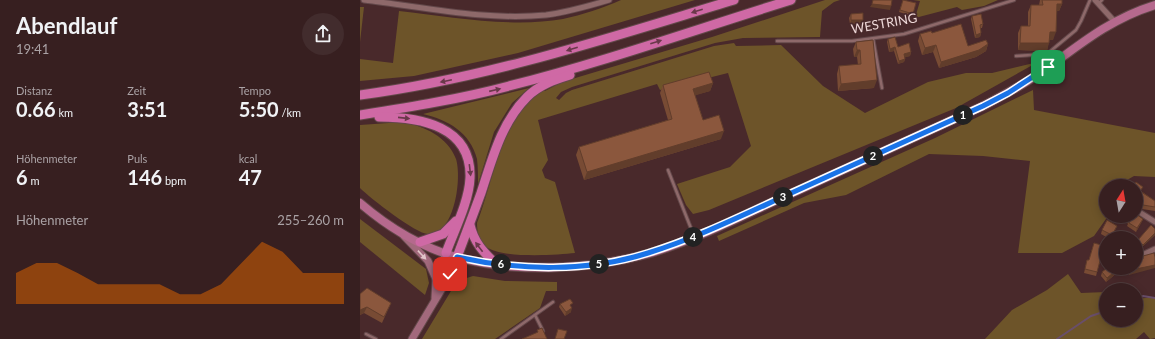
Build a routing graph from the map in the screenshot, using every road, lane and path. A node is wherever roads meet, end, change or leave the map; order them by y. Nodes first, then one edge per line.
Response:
1 (364, 0) edge
2 (609, 0) edge
3 (734, 0) edge
4 (791, 0) edge
5 (1014, 0) edge
6 (1090, 0) edge
7 (1099, 1) edge
8 (1155, 5) edge
9 (1115, 22) junction
10 (873, 39) junction
11 (777, 41) dead end
12 (619, 54) junction
13 (1016, 56) dead end
14 (882, 88) dead end
15 (360, 95) edge
16 (360, 116) edge
17 (668, 170) dead end
18 (360, 203) edge
19 (1143, 214) edge
20 (459, 217) junction
21 (1155, 222) edge
22 (470, 225) junction
23 (403, 234) junction
24 (694, 236) junction
25 (420, 242) junction
26 (1155, 249) edge
27 (446, 253) junction
28 (1143, 255) edge
29 (457, 257) junction
30 (496, 264) junction
31 (436, 279) junction
32 (435, 300) junction
33 (553, 302) dead end
34 (535, 315) junction
35 (544, 333) edge
36 (366, 334) dead end
37 (376, 339) edge
38 (412, 339) edge
39 (501, 339) edge

1 - 2 street
3 -> 15 highway
12 -> 4 highway
5 - 10 lane, WESTRING
6 - 13 lane
7 - 9 street
8 - 9 main road
9 - 24 main road
10 - 11 lane, WESTRING
10 - 14 lane
16 -> 12 highway
12 - 22 highway
16 -> 20 highway
17 - 24 lane
18 - 23 main road
19 - 21 street
20 - 25 highway
20 - 27 highway
22 - 29 highway
30 -> 22 highway
23 - 25 main road
23 -> 31 main road
24 - 30 main road
25 - 27 main road
26 - 28 street
27 - 29 main road
27 - 31 main road
29 - 30 main road
29 - 32 main road
31 - 32 main road
32 - 38 main road
33 - 34 lane
34 - 35 lane
34 - 39 lane
36 - 37 lane

